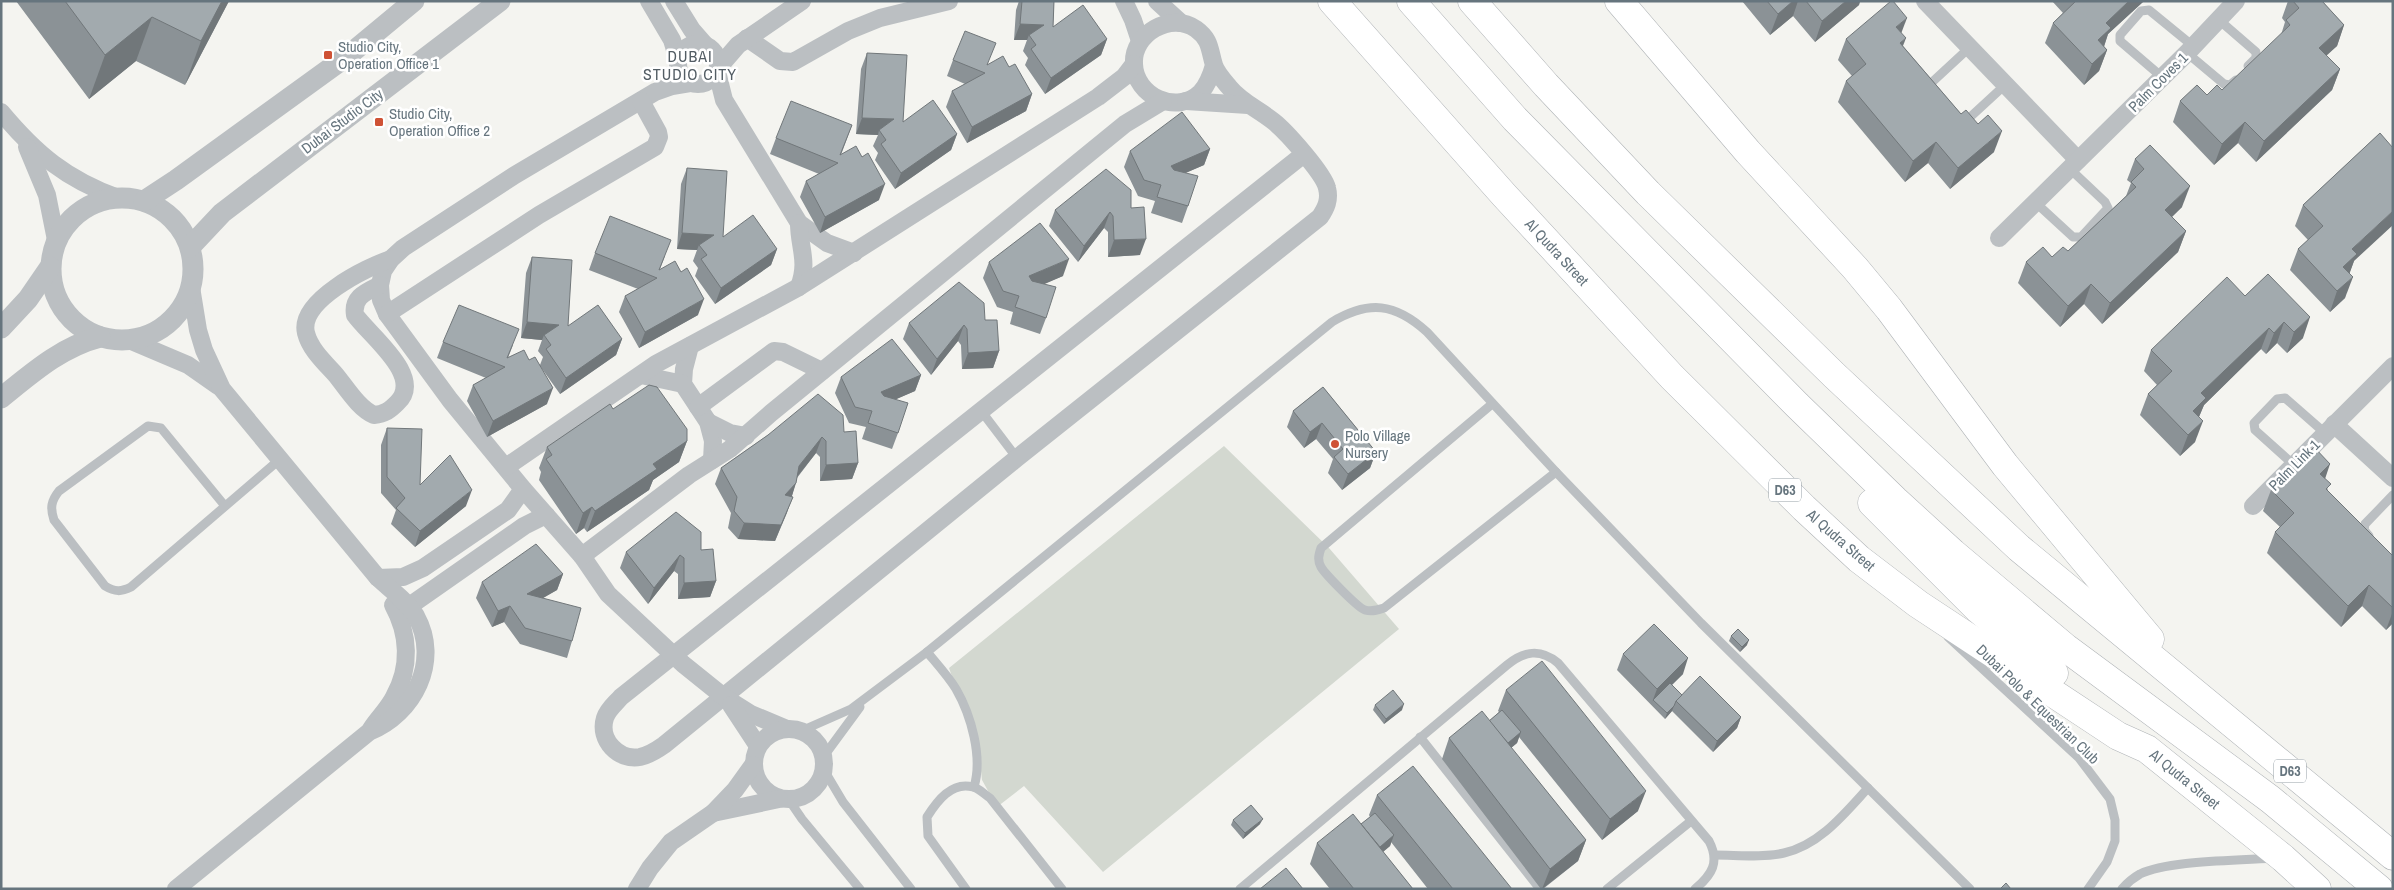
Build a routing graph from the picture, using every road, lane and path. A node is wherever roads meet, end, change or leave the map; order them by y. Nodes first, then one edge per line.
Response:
1 (414, 1) edge
2 (500, 1) edge
3 (649, 1) edge
4 (802, 1) edge
5 (948, 1) edge
6 (1124, 1) edge
7 (1157, 1) edge
8 (1332, 1) edge
9 (1411, 1) edge
10 (1472, 1) edge
11 (1619, 1) edge
12 (1925, 1) edge
13 (2236, 1) edge
14 (676, 5) edge
15 (660, 20) junction
16 (2219, 20) junction
17 (1181, 23) junction
18 (747, 38) junction
19 (1140, 41) junction
20 (707, 46) junction
21 (1969, 48) junction
22 (2190, 49) junction
23 (678, 64) junction
24 (1134, 64) junction
25 (1214, 66) junction
26 (718, 70) junction
27 (2162, 77) junction
28 (694, 84) junction
29 (2005, 85) junction
30 (648, 96) junction
31 (1935, 98) edge
32 (724, 100) junction
33 (1163, 101) junction
34 (1186, 101) junction
35 (1248, 105) junction
36 (1, 112) edge
37 (1953, 116) edge
38 (18, 132) junction
39 (1304, 154) junction
40 (2074, 165) junction
41 (118, 198) junction
42 (144, 201) junction
43 (2036, 203) junction
44 (798, 223) junction
45 (1999, 238) dead end
46 (56, 240) junction
47 (190, 247) junction
48 (854, 252) junction
49 (391, 259) junction
50 (50, 267) junction
51 (380, 285) junction
52 (191, 287) junction
53 (799, 287) junction
54 (387, 314) junction
55 (1, 328) edge
56 (100, 337) junction
57 (129, 340) junction
58 (690, 346) junction
59 (2393, 366) edge
60 (822, 372) junction
61 (641, 375) junction
62 (684, 384) junction
63 (222, 389) junction
64 (1, 398) edge
65 (1492, 404) junction
66 (1797, 405) junction
67 (698, 406) junction
68 (982, 412) junction
69 (708, 422) junction
70 (2330, 429) junction
71 (746, 436) junction
72 (1017, 458) junction
73 (279, 460) junction
74 (712, 460) junction
75 (2294, 465) junction
76 (506, 467) junction
77 (1556, 472) junction
78 (2393, 478) edge
79 (523, 489) junction
80 (2393, 495) edge
81 (225, 506) junction
82 (2254, 506) dead end
83 (546, 516) junction
84 (2379, 544) edge
85 (449, 551) junction
86 (582, 556) junction
87 (462, 569) junction
88 (378, 578) junction
89 (1918, 604) junction
90 (403, 609) junction
91 (928, 652) junction
92 (675, 656) junction
93 (2187, 685) junction
94 (724, 697) junction
95 (866, 699) junction
96 (794, 730) junction
97 (1420, 737) junction
98 (758, 746) junction
99 (2147, 749) junction
100 (824, 763) junction
101 (753, 765) junction
102 (974, 787) junction
103 (1868, 788) junction
104 (784, 799) junction
105 (713, 813) junction
106 (1691, 821) junction
107 (1714, 855) junction
108 (2393, 856) edge
109 (2283, 858) junction
110 (641, 887) edge
111 (176, 889) edge
112 (860, 889) edge
113 (911, 889) edge
114 (966, 889) edge
115 (1062, 889) edge
116 (1240, 889) edge
117 (1540, 889) edge
118 (1607, 889) edge
119 (1696, 889) edge
120 (1970, 889) edge
121 (2088, 889) edge
122 (2122, 889) edge
123 (2317, 889) edge
124 (2378, 889) edge

1 - 42 street
2 - 47 street, Dubai Studio City
3 - 15 street
4 - 18 street
5 - 18 street
6 - 19 street
7 - 17 street
8 - 89 main road, Al Qudra Street / D63
9 - 66 main road, D63
10 - 93 main road, D63
11 - 93 main road, D63
12 - 21 street
13 - 16 street, Palm Coves 1
14 - 15 street
14 - 20 street
15 - 23 street
16 - 22 street, Palm Coves 1
16 - 22 lane
17 - 19 street
17 - 25 street
18 - 20 street
18 - 26 street
19 - 24 street
20 - 23 street
20 - 26 street
21 - 29 street
21 - 31 lane
22 - 27 street, Palm Coves 1
22 - 27 lane
23 - 28 street
23 - 30 street
24 - 33 street
24 - 48 street
25 - 34 street
25 - 35 street
26 - 28 street
26 - 32 street
27 - 40 street, Palm Coves 1
28 - 30 street
28 - 32 street
29 - 37 lane
29 - 40 street
30 - 49 street
30 - 54 street
32 - 44 street
33 - 34 street
33 - 60 street
34 - 35 street
35 - 39 street
36 - 38 street
38 - 41 street
38 - 46 street
39 - 68 street
39 - 72 street
40 - 43 street, Palm Coves 1
40 - 43 lane
41 - 42 street
41 - 46 street
42 - 47 street
43 - 45 street, Palm Coves 1
44 - 48 street
44 - 53 street
46 - 50 street
47 - 52 street
48 - 53 street
49 - 51 street
49 - 51 street
50 - 55 street
50 - 56 street
51 - 54 street
52 - 57 street
52 - 63 street
53 - 58 street
54 - 76 street
56 - 57 street
56 - 64 street
57 - 63 street
58 - 61 street
58 - 62 street
59 - 70 street, Palm Link 1
60 - 67 street
60 - 71 street
61 - 62 street
61 - 76 street
62 - 67 street
63 - 73 street
65 - 77 lane
65 - 77 lane
65 - 91 lane
66 - 99 main road
66 - 124 main road, D63
67 - 69 street
68 - 72 lane
68 - 92 street
69 - 71 street
69 - 74 street
70 - 75 street, Palm Link 1
70 - 75 lane
70 - 78 street
71 - 74 street
72 - 94 street
73 - 81 lane
73 - 88 street
74 - 86 street
75 - 82 street, Palm Link 1
76 - 79 street
77 - 103 lane
79 - 83 street
79 - 85 street
80 - 84 lane
81 - 81 lane
83 - 86 street
83 - 87 street
85 - 87 street
85 - 88 street
86 - 92 street
87 - 90 street
88 - 90 street
89 - 99 main road, Al Qudra Street / D63
89 - 121 lane, Dubai Polo & Equestrian Club
90 - 111 street
91 - 95 lane
91 - 102 lane
92 - 94 street
92 - 94 street
93 - 108 main road, D63
94 - 96 street
94 - 98 street
95 - 96 lane
95 - 100 lane
96 - 98 street
96 - 100 street
97 - 106 lane
97 - 116 lane
97 - 117 lane
98 - 101 street
99 - 109 main road, Al Qudra Street / D63
100 - 104 street
100 - 113 lane
101 - 104 street
101 - 105 street
102 - 114 lane
102 - 115 lane
103 - 107 lane
103 - 120 lane
104 - 105 street
104 - 112 lane
105 - 110 street
106 - 107 lane
106 - 118 lane
107 - 119 lane
109 - 122 lane
109 - 123 main road, Al Qudra Street / D63

